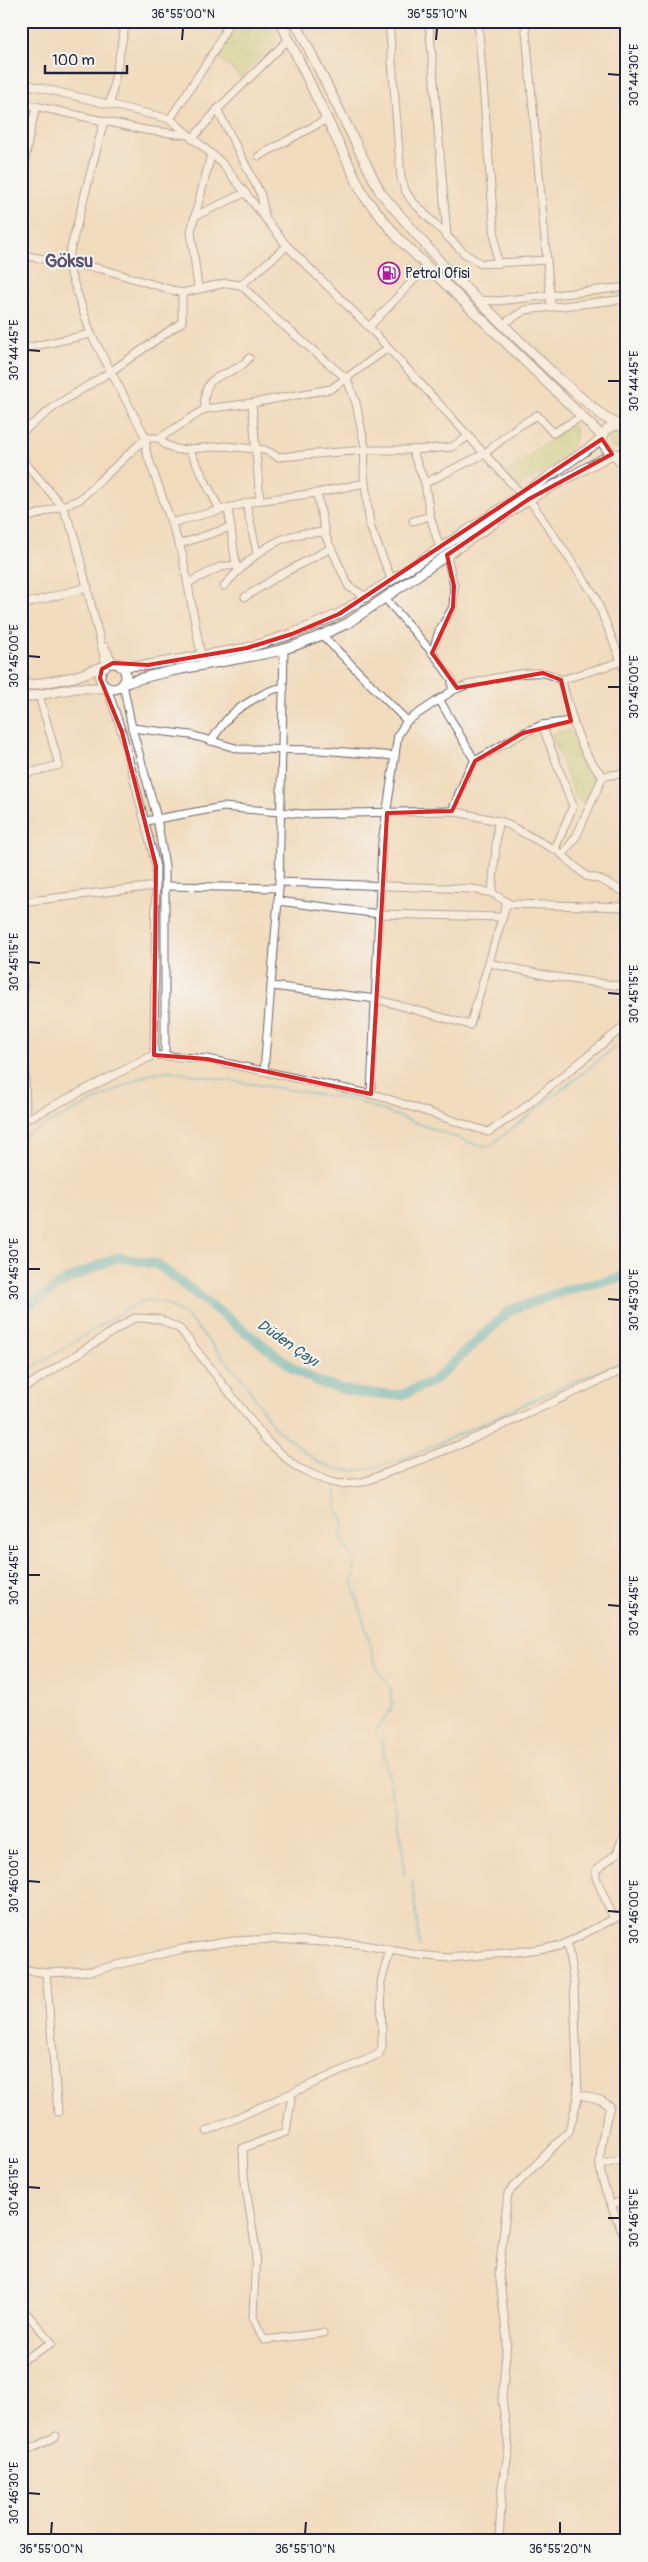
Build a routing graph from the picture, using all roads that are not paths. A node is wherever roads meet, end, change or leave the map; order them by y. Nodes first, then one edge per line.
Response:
1 (126, 21) edge
2 (230, 21) edge
3 (274, 21) edge
4 (280, 21) edge
5 (295, 21) edge
6 (302, 21) edge
7 (389, 21) edge
8 (429, 21) edge
9 (478, 21) edge
10 (525, 21) edge
11 (301, 34) junction
12 (287, 37) junction
13 (21, 83) edge
14 (21, 104) edge
15 (110, 104) junction
16 (36, 107) junction
17 (218, 109) junction
18 (170, 119) junction
19 (328, 119) junction
20 (104, 121) junction
21 (21, 130) edge
22 (29, 136) junction
23 (190, 137) junction
24 (211, 155) junction
25 (259, 156) dead end
26 (21, 184) edge
27 (246, 193) junction
28 (195, 216) junction
29 (265, 218) junction
30 (447, 236) junction
31 (287, 246) junction
32 (21, 255) edge
33 (546, 260) junction
34 (67, 263) junction
35 (497, 264) junction
36 (427, 266) junction
37 (241, 285) junction
38 (627, 287) edge
39 (198, 288) junction
40 (182, 293) junction
41 (550, 295) junction
42 (627, 299) edge
43 (479, 300) junction
44 (551, 306) junction
45 (503, 324) junction
46 (369, 327) junction
47 (91, 334) junction
48 (388, 348) junction
49 (21, 350) edge
50 (249, 358) dead end
51 (110, 372) junction
52 (347, 379) junction
53 (252, 403) junction
54 (205, 409) junction
55 (581, 417) junction
56 (624, 426) edge
57 (21, 433) edge
58 (469, 436) junction
59 (146, 438) junction
60 (160, 438) junction
61 (603, 438) junction
62 (254, 449) junction
63 (365, 450) junction
64 (412, 450) junction
65 (190, 451) junction
66 (627, 451) edge
67 (484, 454) junction
68 (613, 454) junction
69 (21, 458) edge
70 (627, 469) edge
71 (365, 483) junction
72 (425, 483) junction
73 (317, 493) junction
74 (525, 497) junction
75 (260, 500) junction
76 (246, 503) junction
77 (62, 506) junction
78 (228, 508) junction
79 (220, 510) junction
80 (430, 516) junction
81 (21, 520) edge
82 (413, 521) dead end
83 (170, 522) junction
84 (230, 527) junction
85 (325, 532) junction
86 (180, 544) junction
87 (331, 548) junction
88 (440, 548) junction
89 (257, 553) junction
90 (447, 555) junction
91 (237, 567) junction
92 (392, 581) junction
93 (188, 582) junction
94 (224, 586) dead end
95 (88, 587) junction
96 (245, 597) dead end
97 (367, 597) junction
98 (385, 598) junction
99 (21, 605) edge
100 (323, 636) junction
101 (284, 648) junction
102 (432, 652) junction
103 (202, 655) junction
104 (624, 660) edge
105 (21, 663) edge
106 (111, 665) junction
107 (627, 676) edge
108 (561, 680) junction
109 (122, 684) junction
110 (24, 686) edge
111 (107, 688) junction
112 (284, 688) junction
113 (452, 691) junction
114 (39, 695) junction
115 (21, 698) edge
116 (439, 699) junction
117 (571, 720) junction
118 (407, 721) junction
119 (542, 725) junction
120 (132, 728) junction
121 (211, 741) junction
122 (283, 750) junction
123 (395, 756) junction
124 (475, 761) junction
125 (627, 773) edge
126 (21, 775) edge
127 (604, 776) junction
128 (282, 812) junction
129 (452, 812) junction
130 (387, 813) junction
131 (157, 818) junction
132 (146, 821) junction
133 (498, 821) junction
134 (555, 849) junction
135 (563, 856) junction
136 (279, 885) junction
137 (156, 886) junction
138 (167, 886) junction
139 (381, 886) junction
140 (492, 893) junction
141 (627, 893) edge
142 (278, 901) junction
143 (21, 902) edge
144 (507, 902) junction
145 (627, 907) edge
146 (380, 914) junction
147 (503, 917) junction
148 (489, 963) junction
149 (272, 986) junction
150 (627, 987) edge
151 (376, 999) junction
152 (627, 1024) edge
153 (154, 1055) junction
154 (165, 1056) junction
155 (264, 1072) junction
156 (371, 1094) junction
157 (24, 1120) edge
158 (627, 1368) edge
159 (21, 1390) edge
160 (627, 1825) edge
161 (627, 1912) edge
162 (614, 1919) junction
163 (567, 1943) junction
164 (390, 1950) junction
165 (21, 1969) edge
166 (46, 1974) junction
167 (292, 2094) junction
168 (577, 2094) junction
169 (58, 2112) dead end
170 (207, 2131) dead end
171 (627, 2158) edge
172 (600, 2165) junction
173 (627, 2199) edge
174 (611, 2205) junction
175 (627, 2241) edge
176 (21, 2307) edge
177 (322, 2333) dead end
178 (21, 2361) edge
179 (56, 2436) dead end
180 (21, 2454) edge
181 (499, 2541) edge

1 - 15 street
2 - 18 street
3 - 12 main road
4 - 12 main road
5 - 11 main road
6 - 11 main road
7 - 30 street
8 - 30 street
9 - 35 street
10 - 33 street
11 - 43 main road
12 - 17 street
12 - 19 main road
13 - 15 street
14 - 16 street
15 - 18 street
16 - 20 street
16 - 22 street
17 - 23 street
17 - 29 street
18 - 23 street
19 - 25 street
19 - 36 main road
20 - 23 street
20 - 34 street
21 - 22 street
22 - 26 street
23 - 24 street
24 - 27 street
24 - 28 street
27 - 28 street
27 - 29 street
28 - 39 street
29 - 31 street
30 - 35 street
31 - 37 street
31 - 46 street
32 - 34 street
33 - 35 street
33 - 41 street
34 - 40 street
34 - 47 street
36 - 46 street
36 - 55 main road
37 - 39 street
37 - 52 street
38 - 41 street
39 - 40 street
40 - 51 street
41 - 43 street
41 - 44 street
42 - 44 street
43 - 45 main road
44 - 45 street
45 - 56 main road
46 - 48 street
47 - 49 street
47 - 51 street
48 - 52 street
48 - 58 street
50 - 54 street
51 - 57 street
51 - 59 street
52 - 53 street
52 - 63 street
53 - 54 street
53 - 62 street
54 - 60 street
55 - 61 main road
55 - 67 street
56 - 61 main road
58 - 64 street
58 - 67 street
59 - 60 street
59 - 77 street
59 - 83 street
60 - 65 street
61 - 68 main road
61 - 74 main road
62 - 63 street
62 - 65 street
62 - 75 street
63 - 64 street
63 - 71 street
64 - 72 street
65 - 79 street
66 - 68 main road
67 - 72 street
67 - 74 street
68 - 70 main road
68 - 74 main road
69 - 77 street
71 - 73 street
71 - 92 street
72 - 80 street
73 - 75 street
73 - 85 street
74 - 88 main road
74 - 90 main road
74 - 104 street
75 - 76 street
76 - 78 street
76 - 89 street
77 - 81 street
77 - 95 street
78 - 79 street
78 - 84 street
79 - 83 street
80 - 82 street
80 - 88 street
83 - 86 street
84 - 86 street
84 - 91 street
85 - 87 street
85 - 89 street
86 - 93 street
87 - 96 street
87 - 97 street
88 - 92 main road
89 - 91 street
90 - 98 main road
90 - 102 street
91 - 93 street
91 - 94 street
92 - 97 main road
93 - 103 street
95 - 99 street
95 - 106 street
97 - 103 main road
98 - 100 main road
98 - 102 street
100 - 101 main road
100 - 118 street
101 - 109 main road
101 - 112 street
102 - 113 street
103 - 106 main road
104 - 107 street
104 - 108 street
105 - 110 street
106 - 109 main road
106 - 110 main road
106 - 111 main road
108 - 113 street
108 - 117 street
109 - 111 main road
109 - 120 street
111 - 114 main road
111 - 132 street
112 - 121 street
112 - 122 street
113 - 116 street
114 - 115 main road
114 - 126 street
116 - 118 street
116 - 124 street
117 - 119 street
117 - 127 street
118 - 123 street
119 - 124 street
119 - 134 street
120 - 121 street
120 - 131 street
121 - 122 street
122 - 123 street
122 - 128 street
123 - 130 street
124 - 129 street
125 - 127 street
127 - 135 street
128 - 130 street
128 - 131 street
128 - 136 street
129 - 130 street
129 - 133 street
130 - 139 street
131 - 132 street
131 - 138 street
132 - 137 street
133 - 134 street
133 - 140 street
134 - 135 street
135 - 141 street
136 - 138 street
136 - 139 street
136 - 142 street
137 - 143 street
137 - 153 street
138 - 154 street
139 - 140 street
139 - 146 street
140 - 144 street
142 - 146 street
142 - 149 street
143 - 157 street
144 - 145 street
144 - 147 street
146 - 147 street
146 - 151 street
147 - 148 street
148 - 150 street
148 - 151 street
149 - 151 street
149 - 155 street
151 - 156 street
152 - 156 street
153 - 154 street
153 - 157 street
154 - 155 street
155 - 156 street
158 - 159 street
160 - 162 street
161 - 162 street
162 - 163 street
163 - 164 street
163 - 168 street
164 - 166 street
164 - 167 street
165 - 166 street
166 - 169 street
167 - 170 street
167 - 177 street
168 - 172 street
168 - 181 street
171 - 172 street
172 - 174 street
173 - 174 street
174 - 175 street
176 - 178 street
179 - 180 street

